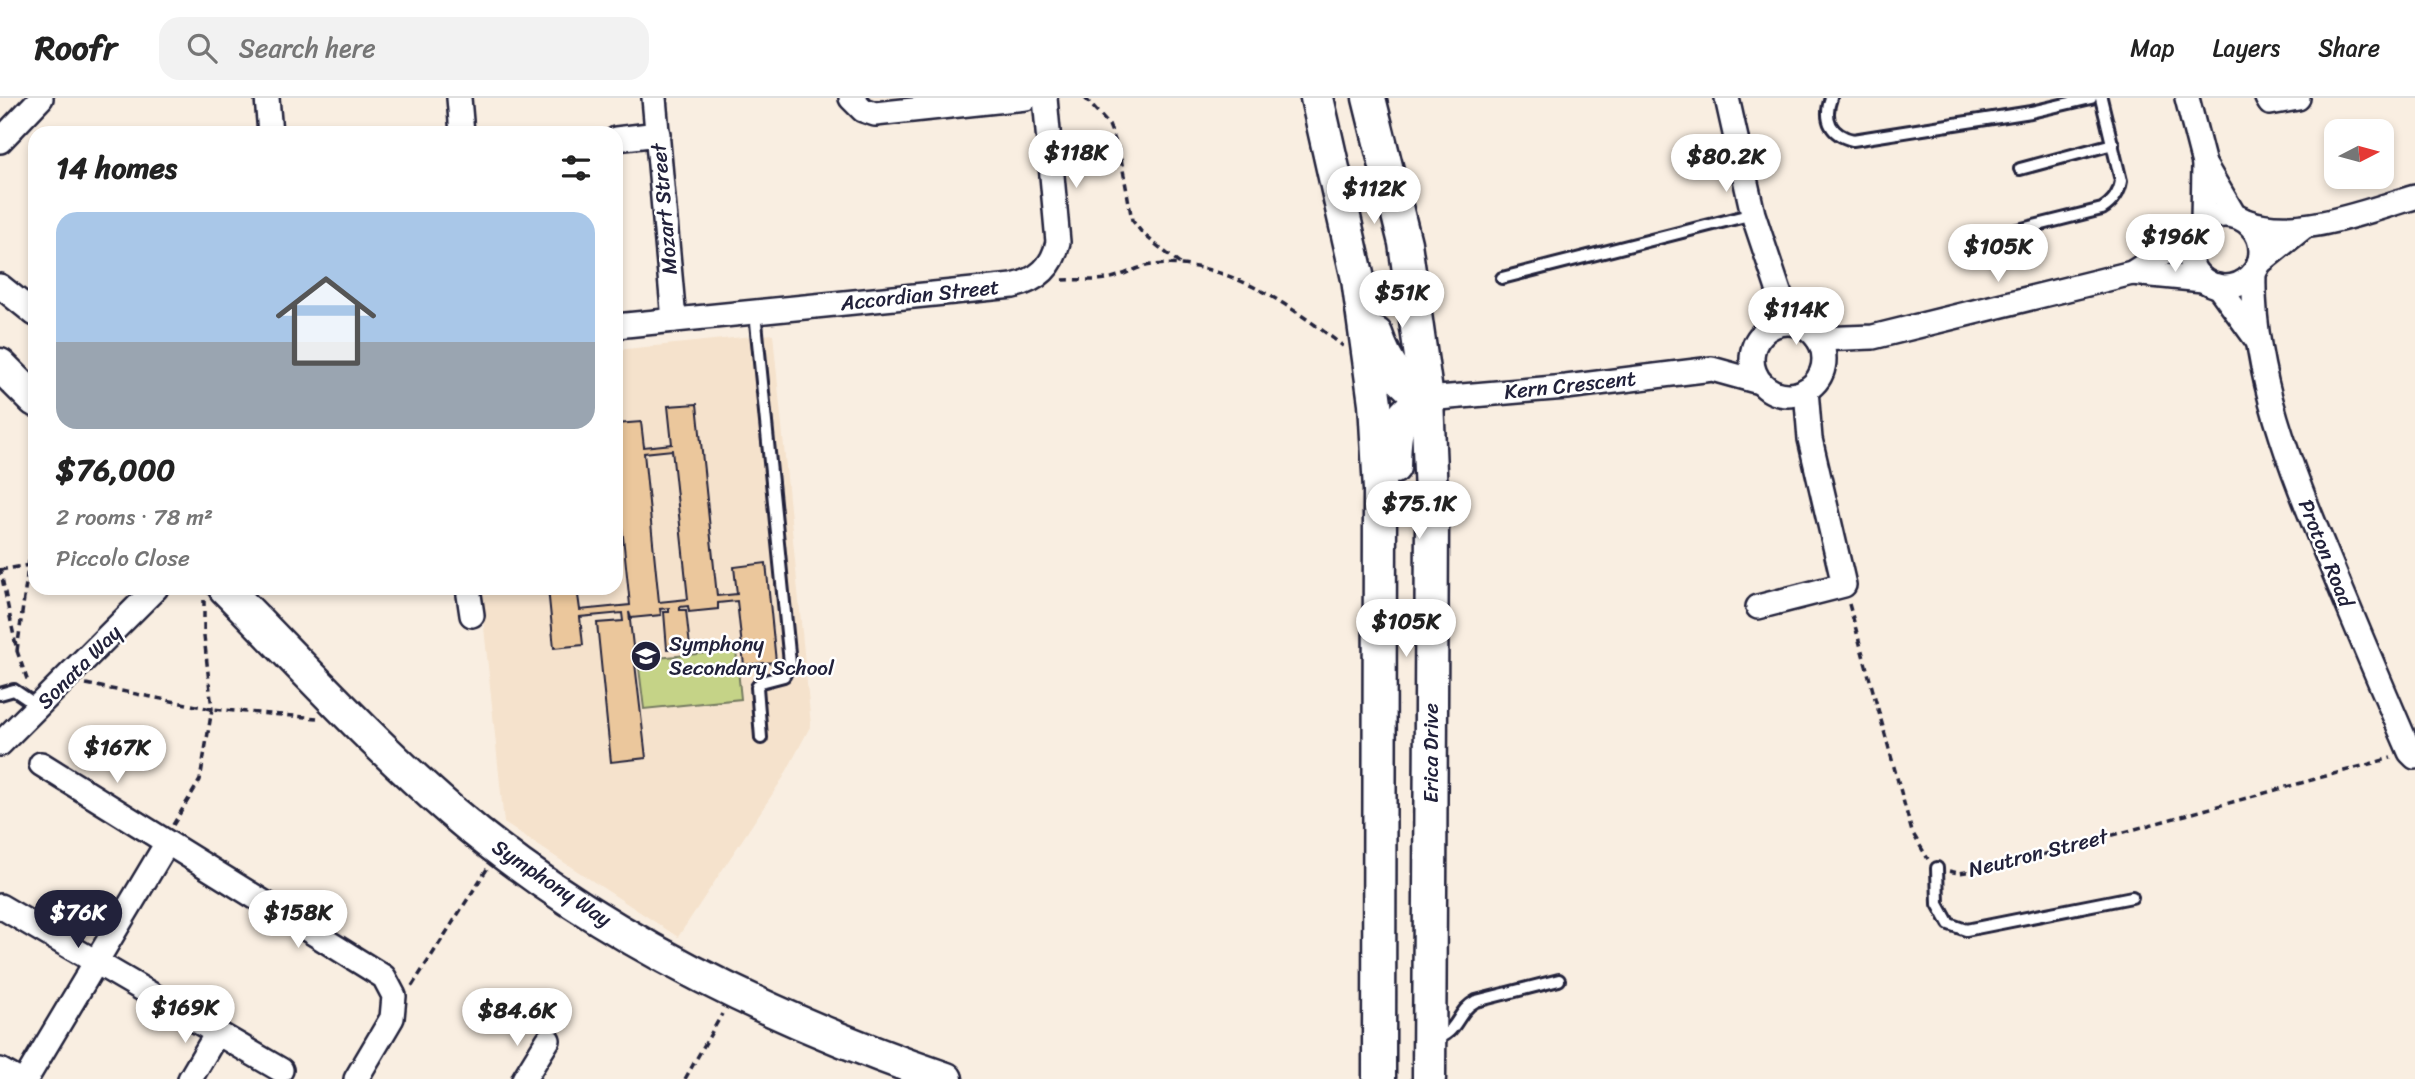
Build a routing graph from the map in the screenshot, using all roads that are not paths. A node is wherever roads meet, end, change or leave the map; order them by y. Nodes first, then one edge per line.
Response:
1 (41, 98) edge
2 (267, 98) edge
3 (459, 98) edge
4 (654, 98) edge
5 (850, 98) edge
6 (1026, 98) edge
7 (1045, 98) edge
8 (1317, 98) edge
9 (1369, 98) edge
10 (1727, 98) edge
11 (1831, 98) edge
12 (2091, 98) edge
13 (2101, 98) edge
14 (2187, 98) edge
15 (2267, 98) edge
16 (2298, 98) edge
17 (269, 126) edge
18 (461, 126) edge
19 (657, 134) junction
20 (623, 138) edge
21 (0, 141) edge
22 (2113, 144) junction
23 (2204, 164) junction
24 (2020, 169) dead end
25 (2415, 197) edge
26 (1753, 214) junction
27 (2240, 218) junction
28 (2305, 226) junction
29 (2198, 228) junction
30 (1978, 240) dead end
31 (2257, 268) junction
32 (2132, 273) junction
33 (1774, 277) junction
34 (1502, 278) dead end
35 (1358, 279) junction
36 (2210, 283) junction
37 (0, 286) edge
38 (28, 308) edge
39 (755, 312) junction
40 (674, 320) junction
41 (1789, 322) junction
42 (623, 325) edge
43 (1760, 336) junction
44 (1873, 337) junction
45 (1818, 339) junction
46 (2258, 340) junction
47 (1824, 362) junction
48 (0, 365) edge
49 (1712, 369) junction
50 (1768, 387) junction
51 (1806, 390) junction
52 (28, 393) edge
53 (1427, 399) junction
54 (1810, 439) junction
55 (148, 595) edge
56 (217, 595) edge
57 (1758, 607) dead end
58 (1380, 663) junction
59 (0, 694) edge
60 (36, 700) junction
61 (761, 738) dead end
62 (0, 744) edge
63 (2412, 755) edge
64 (41, 764) dead end
65 (167, 844) junction
66 (1937, 868) road end
67 (2132, 897) dead end
68 (0, 906) edge
69 (96, 962) junction
70 (1559, 980) dead end
71 (217, 1033) junction
72 (548, 1040) dead end
73 (1429, 1041) junction
74 (0, 1070) edge
75 (281, 1070) dead end
76 (16, 1079) edge
77 (26, 1079) edge
78 (190, 1079) edge
79 (356, 1079) edge
80 (524, 1079) edge
81 (946, 1079) edge
82 (1379, 1079) edge
83 (1429, 1079) edge

1 - 21 street
2 - 17 street
3 - 18 street
4 - 19 street, Mozart Street
5 - 6 street
7 - 39 street, Accordian Street
8 - 35 main road
9 - 53 main road, Erica Drive
10 - 26 street
11 - 12 lane
13 - 22 lane
14 - 23 street
15 - 16 street
19 - 20 street
19 - 40 street, Mozart Street
22 - 24 lane
22 - 30 lane
23 - 27 street
23 - 29 street
25 - 28 street
26 - 33 street
26 - 34 lane
27 - 28 street
27 - 29 street
27 - 31 street
28 - 31 street
29 - 32 street
29 - 36 street
31 - 36 street
31 - 46 street, Proton Road
32 - 36 street
32 - 44 street
33 - 41 street
33 - 43 street
35 - 53 main road
35 - 58 main road
36 - 46 street, Proton Road
37 - 38 street
39 - 40 street, Accordian Street
39 - 61 lane
40 - 42 street, Accordian Street
41 - 43 street
41 - 45 street
43 - 49 street, Kern Crescent
43 - 50 street
44 - 45 street
44 - 47 street
45 - 47 street
46 - 63 street, Proton Road
47 - 51 street
48 - 52 main road
49 - 50 street, Kern Crescent
49 - 53 street, Kern Crescent
50 - 51 street
50 - 54 street
51 - 54 street
53 - 58 main road
53 - 73 main road, Erica Drive
54 - 57 street
55 - 60 street, Sonata Way
56 - 81 main road, Symphony Way
58 - 82 main road
59 - 60 lane
60 - 62 street, Sonata Way
64 - 65 street
65 - 69 street
65 - 79 street
66 - 67 lane
68 - 69 street
69 - 71 street
69 - 77 street
70 - 73 lane
71 - 75 street
71 - 78 street
72 - 80 street
73 - 83 main road, Erica Drive
74 - 76 street

